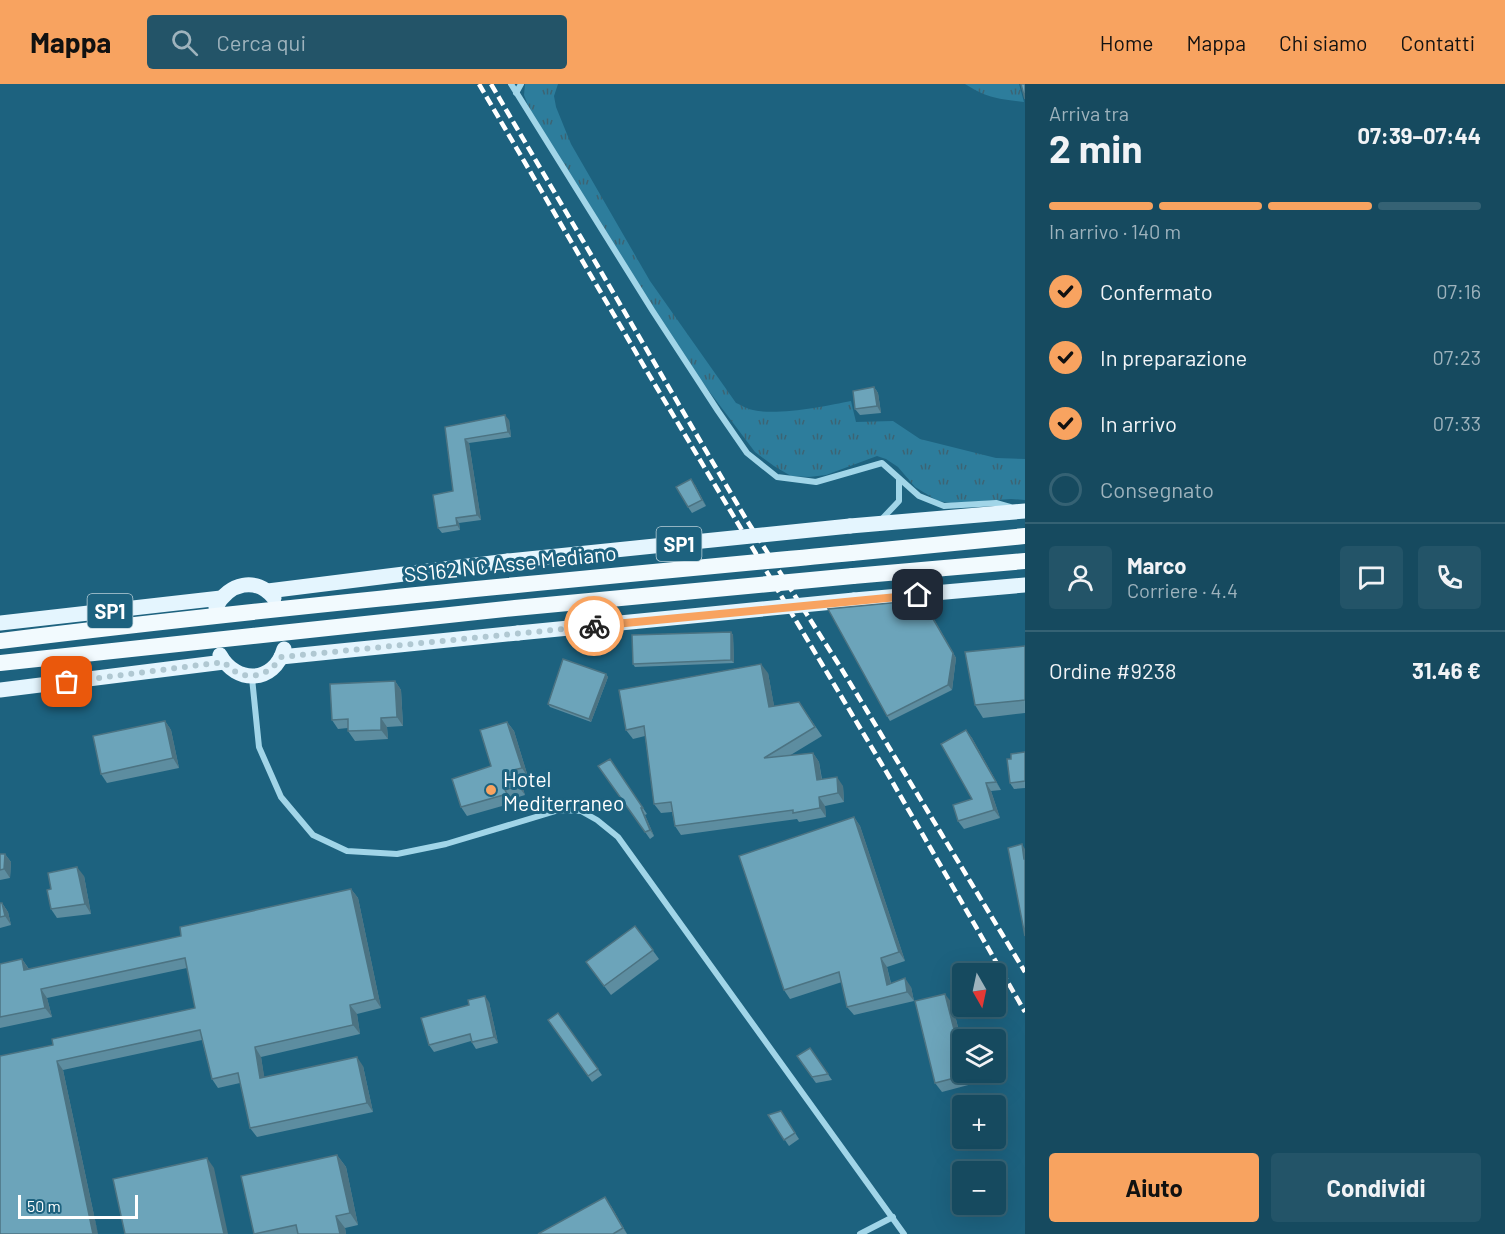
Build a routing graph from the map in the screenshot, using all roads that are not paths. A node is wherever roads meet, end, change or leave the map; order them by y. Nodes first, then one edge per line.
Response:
1 (511, 84) edge
2 (521, 84) edge
3 (516, 93) junction
4 (899, 480) junction
5 (1025, 511) edge
6 (877, 524) junction
7 (1025, 536) edge
8 (1025, 561) edge
9 (1025, 585) edge
10 (0, 623) edge
11 (0, 641) edge
12 (0, 663) edge
13 (252, 676) junction
14 (0, 690) edge
15 (893, 1217) junction
16 (860, 1234) edge
17 (904, 1234) edge

1 - 3 street
2 - 3 street
3 - 4 street
4 - 5 street
4 - 6 street
5 - 6 main road, SP1
6 - 10 main road, SP1, bridge
7 - 11 highway, SS162 NC Asse Mediano, bridge
8 - 12 highway, bridge
9 - 13 main road, bridge
13 - 14 main road
13 - 15 street
15 - 16 street
15 - 17 street

